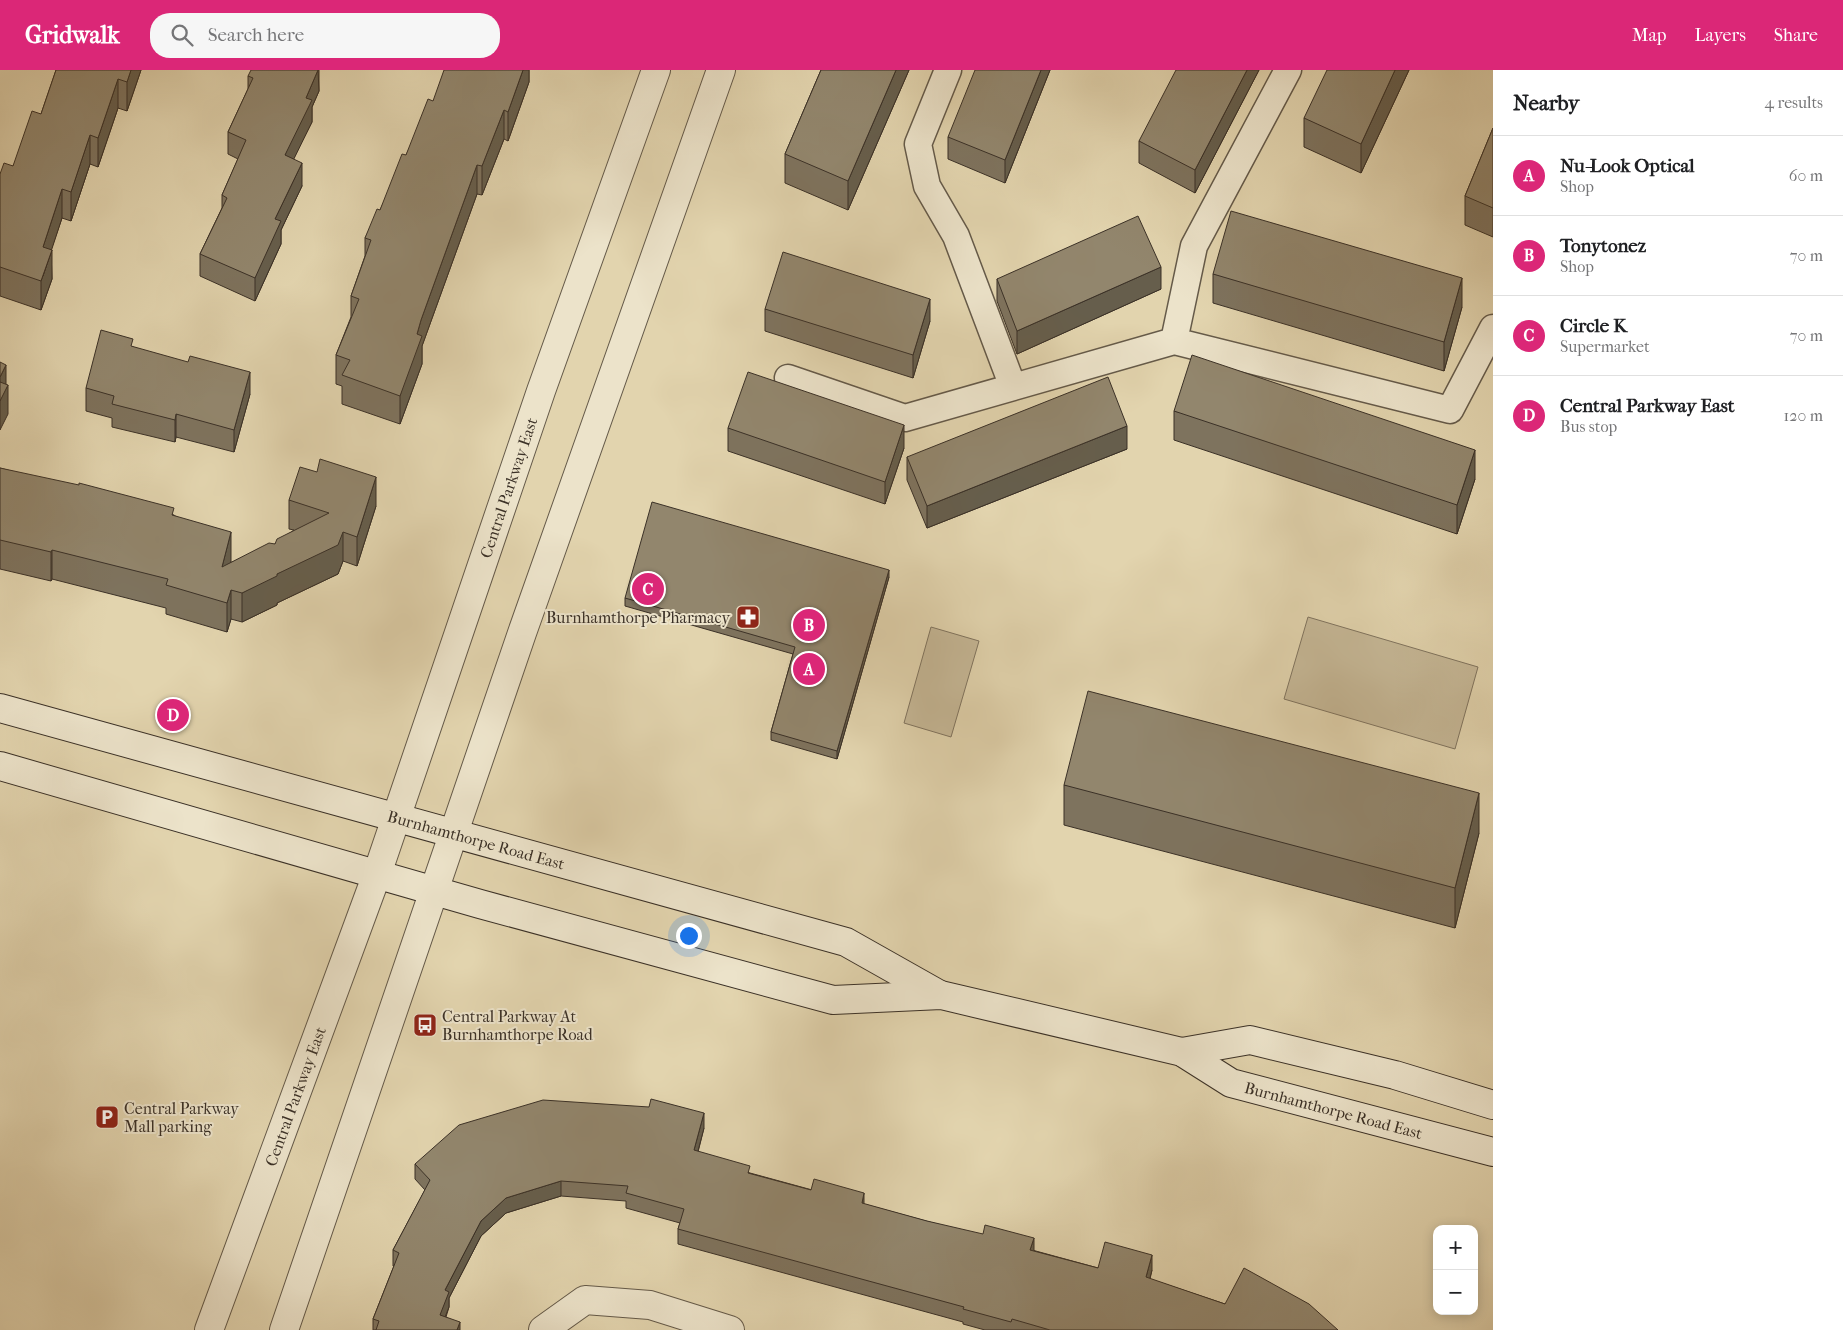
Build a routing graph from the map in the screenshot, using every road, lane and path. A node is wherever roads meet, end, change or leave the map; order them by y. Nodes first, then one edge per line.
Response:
1 (656, 70) edge
2 (720, 70) edge
3 (948, 70) edge
4 (1288, 70) edge
5 (1493, 328) edge
6 (1174, 341) junction
7 (788, 378) dead end
8 (1013, 387) junction
9 (0, 708) edge
10 (0, 766) edge
11 (395, 817) junction
12 (454, 832) junction
13 (377, 874) junction
14 (436, 891) junction
15 (941, 995) junction
16 (1182, 1052) junction
17 (1493, 1105) edge
18 (1493, 1152) edge
19 (209, 1330) edge
20 (284, 1330) edge
21 (543, 1330) edge
22 (730, 1330) edge

1 - 11 street, Central Parkway East
2 - 12 street
3 - 8 street
4 - 6 street
5 - 6 street
6 - 8 street
7 - 8 street
9 - 11 street, Burnhamthorpe Road East
10 - 13 street, Burnhamthorpe Road East
11 - 12 street, Burnhamthorpe Road East
11 - 13 street, Central Parkway East
12 - 14 street
12 - 15 street, Burnhamthorpe Road East
13 - 14 street, Burnhamthorpe Road East
13 - 19 street, Central Parkway East
14 - 15 street, Burnhamthorpe Road East
14 - 20 street
15 - 16 street, Burnhamthorpe Road East
16 - 17 street, Burnhamthorpe Road East
16 - 18 street, Burnhamthorpe Road East
21 - 22 street

